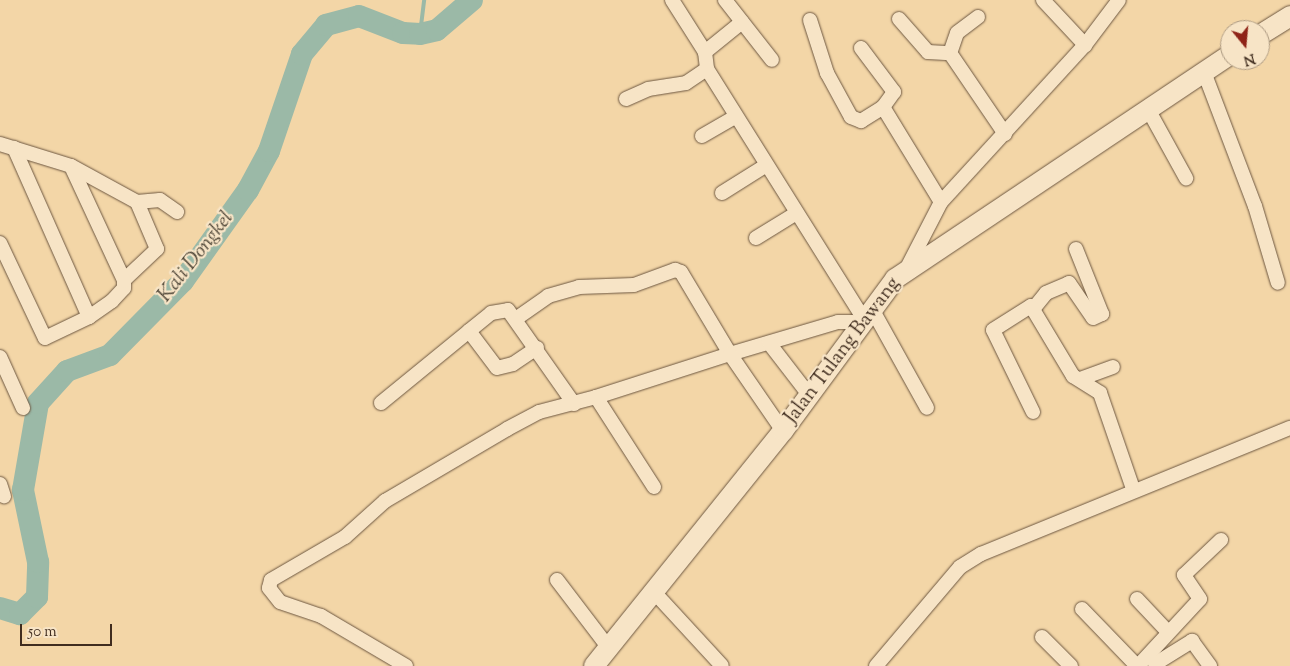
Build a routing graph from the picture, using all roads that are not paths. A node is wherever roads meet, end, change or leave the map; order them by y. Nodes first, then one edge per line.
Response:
1 (672, 0) edge
2 (725, 0) edge
3 (1043, 0) edge
4 (1119, 0) edge
5 (1290, 16) edge
6 (978, 17) dead end
7 (898, 18) dead end
8 (810, 20) dead end
9 (742, 22) junction
10 (1270, 29) edge
11 (1085, 45) junction
12 (862, 48) dead end
13 (705, 52) junction
14 (950, 54) junction
15 (772, 60) dead end
16 (1220, 62) edge
17 (707, 69) junction
18 (1204, 72) junction
19 (626, 100) dead end
20 (883, 107) junction
21 (1149, 111) junction
22 (736, 118) junction
23 (1005, 134) junction
24 (702, 136) dead end
25 (0, 144) edge
26 (14, 148) junction
27 (71, 166) junction
28 (765, 166) junction
29 (1186, 178) dead end
30 (722, 193) dead end
31 (137, 202) junction
32 (941, 202) junction
33 (177, 212) dead end
34 (795, 214) junction
35 (756, 238) dead end
36 (0, 242) edge
37 (1076, 249) dead end
38 (908, 266) junction
39 (1084, 274) junction
40 (124, 280) junction
41 (1069, 283) junction
42 (1278, 283) dead end
43 (1034, 308) junction
44 (89, 317) junction
45 (517, 318) junction
46 (865, 319) junction
47 (469, 331) junction
48 (769, 343) junction
49 (537, 348) junction
50 (730, 354) junction
51 (0, 357) edge
52 (1113, 367) dead end
53 (1080, 379) junction
54 (809, 395) junction
55 (596, 397) junction
56 (381, 403) dead end
57 (574, 404) junction
58 (23, 408) dead end
59 (927, 408) dead end
60 (1033, 412) dead end
61 (1290, 428) edge
62 (783, 430) junction
63 (654, 487) dead end
64 (1133, 489) junction
65 (1221, 540) dead end
66 (557, 580) dead end
67 (654, 592) junction
68 (1137, 599) dead end
69 (1082, 609) dead end
70 (1168, 632) junction
71 (1042, 637) dead end
72 (608, 647) junction
73 (1156, 664) dead end
74 (406, 666) edge
75 (594, 666) edge
76 (722, 666) edge
77 (876, 666) edge
78 (1071, 666) edge
79 (1138, 666) edge
80 (1210, 666) edge

1 - 13 street
2 - 9 street
3 - 11 street
4 - 11 street
5 - 10 street
6 - 14 street
7 - 14 street
8 - 20 street
9 - 13 street
9 - 15 street
11 - 23 street
12 - 20 street
13 - 17 street
14 - 23 street
16 - 18 street, Jalan Tulang Bawang
17 - 19 street
17 - 22 street
18 - 21 street, Jalan Tulang Bawang
18 - 42 street
20 - 32 street
21 - 29 street
21 - 38 street, Jalan Tulang Bawang
22 - 24 street
22 - 28 street
23 - 32 street
25 - 26 street
26 - 27 street
26 - 44 street
27 - 31 street
27 - 40 street
28 - 30 street
28 - 34 street
31 - 33 street
31 - 40 street
32 - 38 street
34 - 35 street
34 - 46 street
36 - 44 street
37 - 39 street
38 - 46 street, Jalan Tulang Bawang
39 - 41 street
39 - 41 street
40 - 44 street
41 - 43 street
43 - 53 street
43 - 60 street
45 - 47 street
45 - 49 street
45 - 50 street
46 - 48 street
46 - 54 street, Jalan Tulang Bawang
46 - 59 street
47 - 49 street
47 - 56 street
48 - 50 street
48 - 54 street
49 - 57 street
50 - 55 street
50 - 62 street
51 - 58 street
52 - 53 street
53 - 64 street
54 - 62 street, Jalan Tulang Bawang
55 - 57 street
55 - 63 street
57 - 74 street
61 - 64 street
62 - 67 street, Jalan Tulang Bawang
64 - 77 street
65 - 70 street
66 - 72 street
67 - 72 street, Jalan Tulang Bawang
67 - 76 street
68 - 70 street
69 - 79 street
70 - 79 street
71 - 78 street
72 - 75 street, Jalan Tulang Bawang
73 - 80 street

